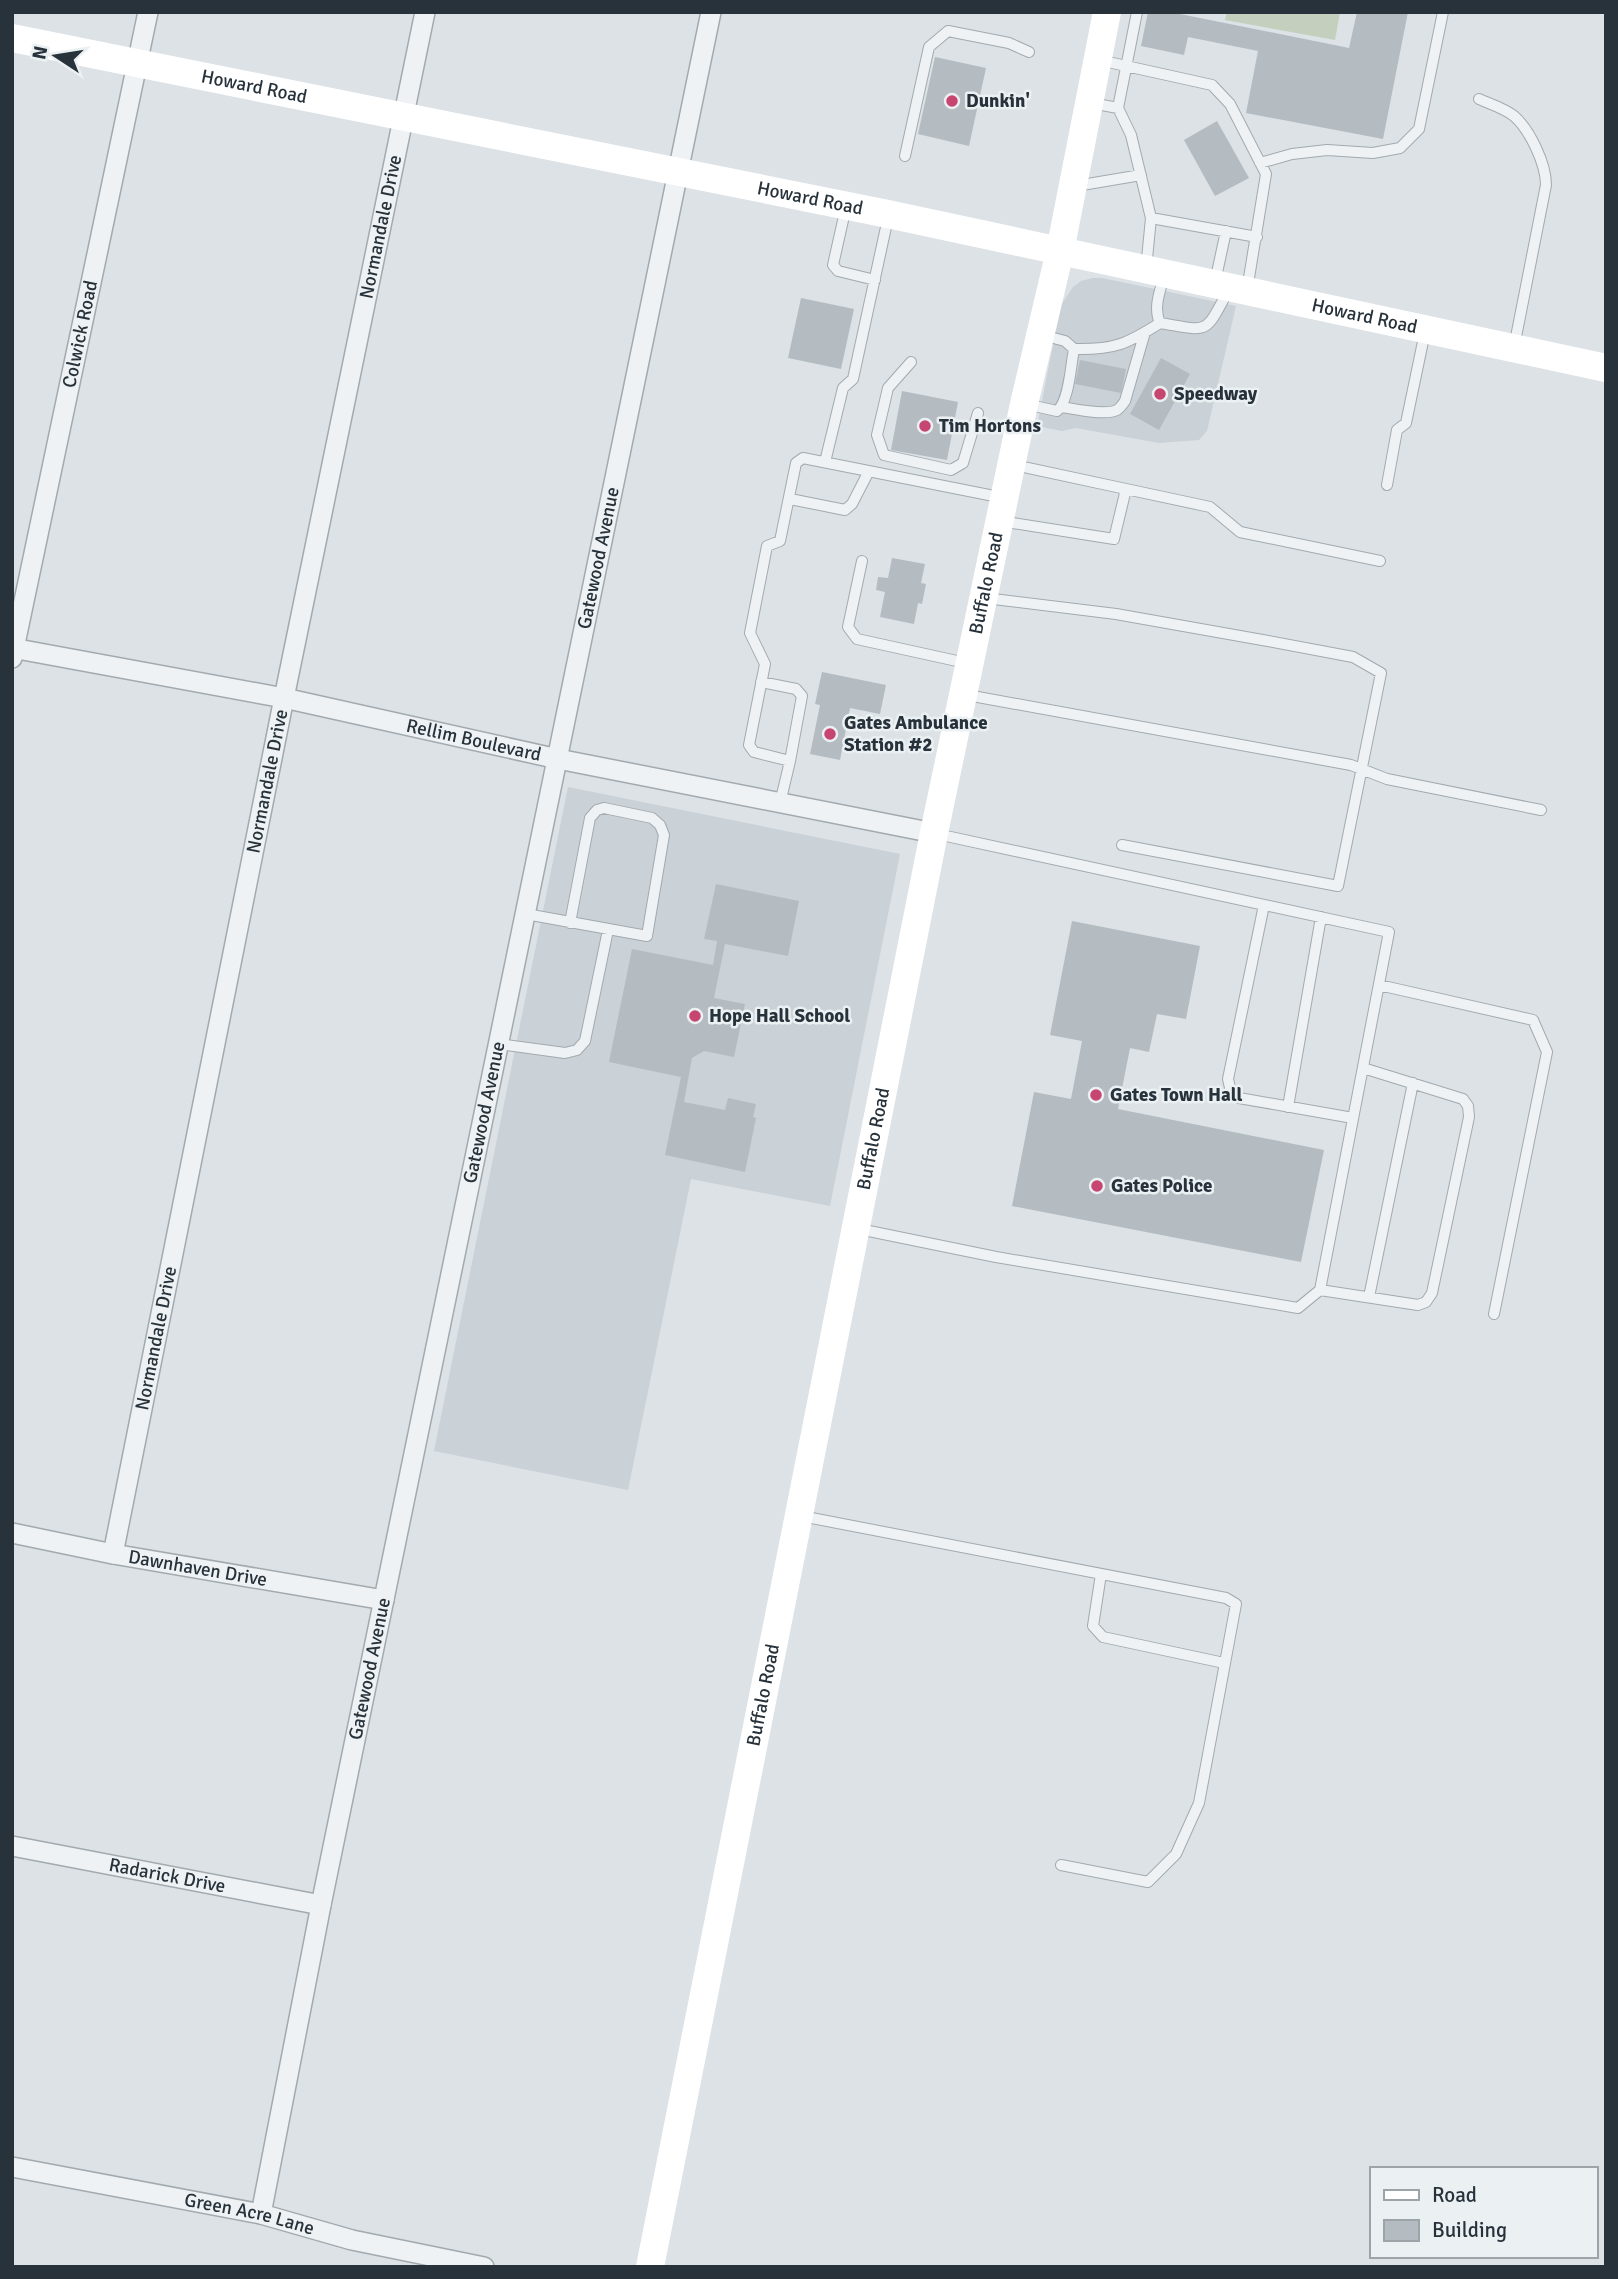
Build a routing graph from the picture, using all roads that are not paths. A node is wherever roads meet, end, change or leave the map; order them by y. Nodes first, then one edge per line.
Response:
1 (148, 12) edge
2 (425, 12) edge
3 (711, 12) edge
4 (1107, 12) edge
5 (1137, 12) edge
6 (1443, 12) edge
7 (12, 38) edge
8 (1028, 52) dead end
9 (1098, 60) junction
10 (138, 63) junction
11 (1127, 66) junction
12 (1479, 99) dead end
13 (1091, 103) junction
14 (1118, 108) junction
15 (403, 117) junction
16 (905, 156) dead end
17 (1260, 163) junction
18 (677, 173) junction
19 (1141, 175) junction
20 (1073, 186) junction
21 (846, 206) junction
22 (888, 214) junction
23 (1152, 218) junction
24 (1226, 231) junction
25 (1257, 237) junction
26 (1060, 251) junction
27 (1156, 271) junction
28 (875, 280) junction
29 (1231, 287) junction
30 (1160, 323) junction
31 (1425, 328) junction
32 (1145, 332) junction
33 (1041, 335) junction
34 (1514, 347) junction
35 (1074, 349) junction
36 (911, 362) dead end
37 (1606, 368) edge
38 (1024, 404) junction
39 (1062, 407) junction
40 (978, 413) dead end
41 (825, 462) junction
42 (1011, 465) junction
43 (869, 471) junction
44 (1387, 485) dead end
45 (1126, 489) junction
46 (790, 499) junction
47 (1002, 509) junction
48 (862, 561) dead end
49 (1380, 561) dead end
50 (984, 598) junction
51 (13, 652) edge
52 (970, 664) junction
53 (761, 682) junction
54 (963, 694) junction
55 (284, 698) junction
56 (558, 759) junction
57 (790, 761) junction
58 (1362, 769) junction
59 (780, 803) junction
60 (1541, 810) dead end
61 (934, 834) junction
62 (1122, 845) dead end
63 (1264, 905) junction
64 (526, 914) junction
65 (1321, 917) junction
66 (570, 923) junction
67 (608, 930) junction
68 (1379, 985) junction
69 (499, 1044) junction
70 (1363, 1068) junction
71 (1413, 1083) junction
72 (1288, 1107) junction
73 (1353, 1118) junction
74 (855, 1229) junction
75 (1320, 1290) junction
76 (1369, 1297) junction
77 (1494, 1314) dead end
78 (800, 1516) junction
79 (12, 1533) edge
80 (113, 1554) junction
81 (1101, 1574) junction
82 (384, 1600) junction
83 (1224, 1663) junction
84 (12, 1846) edge
85 (1061, 1865) dead end
86 (321, 1905) junction
87 (12, 2167) edge
88 (261, 2214) junction
89 (484, 2267) edge
90 (650, 2267) edge

1 - 10 street, Colwick Road
2 - 15 street, Normandale Drive
3 - 18 street, Gatewood Avenue
4 - 9 main road, Buffalo Road
5 - 11 lane
6 - 17 lane
7 - 10 main road, Howard Road
8 - 16 lane
9 - 11 lane
9 - 13 main road, Buffalo Road
10 - 15 main road, Howard Road
10 - 51 street, Colwick Road
11 - 14 lane
11 - 17 lane
12 - 34 lane
13 - 14 lane
13 - 20 main road, Buffalo Road
14 - 19 lane
15 - 18 main road, Howard Road
15 - 55 street, Normandale Drive
17 - 25 lane
18 - 21 main road, Howard Road
18 - 56 street, Gatewood Avenue
19 - 20 lane
19 - 23 lane
20 - 26 main road, Buffalo Road
21 - 22 main road, Howard Road
21 - 28 lane
22 - 26 main road, Howard Road
22 - 28 lane
23 - 24 lane
23 - 27 lane
24 - 25 lane
24 - 29 lane
25 - 29 lane
26 - 27 main road, Howard Road
26 - 33 main road, Buffalo Road
27 - 29 main road, Howard Road
27 - 30 lane
28 - 41 lane
29 - 30 lane
29 - 31 main road, Howard Road
30 - 32 lane
31 - 34 main road, Howard Road
31 - 44 lane
32 - 35 lane
32 - 39 lane
33 - 35 lane
33 - 38 main road, Buffalo Road
34 - 37 main road, Howard Road
35 - 39 lane
36 - 40 lane
38 - 39 lane
38 - 42 main road, Buffalo Road
41 - 43 lane
41 - 46 lane
42 - 45 lane
42 - 47 main road, Buffalo Road
43 - 46 lane
43 - 47 lane
45 - 47 lane
45 - 49 lane
46 - 53 lane
47 - 50 main road, Buffalo Road
48 - 52 lane
50 - 52 main road, Buffalo Road
50 - 58 lane
51 - 55 street, Rellim Boulevard
52 - 54 main road, Buffalo Road
53 - 57 lane
53 - 57 lane
54 - 58 lane
54 - 61 main road, Buffalo Road
55 - 56 street, Rellim Boulevard
55 - 80 street, Normandale Drive
56 - 59 street, Rellim Boulevard
56 - 64 street, Gatewood Avenue
57 - 59 lane
58 - 60 lane
58 - 62 lane
59 - 61 street, Rellim Boulevard
61 - 63 lane
61 - 74 main road, Buffalo Road
63 - 65 lane
63 - 72 lane
64 - 66 lane
64 - 69 street, Gatewood Avenue
65 - 68 lane
65 - 72 lane
66 - 67 lane
66 - 67 lane
67 - 69 lane
68 - 70 lane
68 - 77 lane
69 - 82 street, Gatewood Avenue
70 - 71 lane
70 - 73 lane
71 - 76 lane
71 - 76 lane
72 - 73 lane
73 - 75 lane
74 - 75 lane
74 - 78 main road, Buffalo Road
75 - 76 lane
78 - 81 lane
78 - 90 main road, Buffalo Road
79 - 80 street, Dawnhaven Drive
80 - 82 street, Dawnhaven Drive
81 - 83 lane
81 - 83 lane
82 - 86 street, Gatewood Avenue
83 - 85 lane
84 - 86 street, Radarick Drive
86 - 88 street, Gatewood Avenue
87 - 88 street, Green Acre Lane
88 - 89 street, Green Acre Lane

